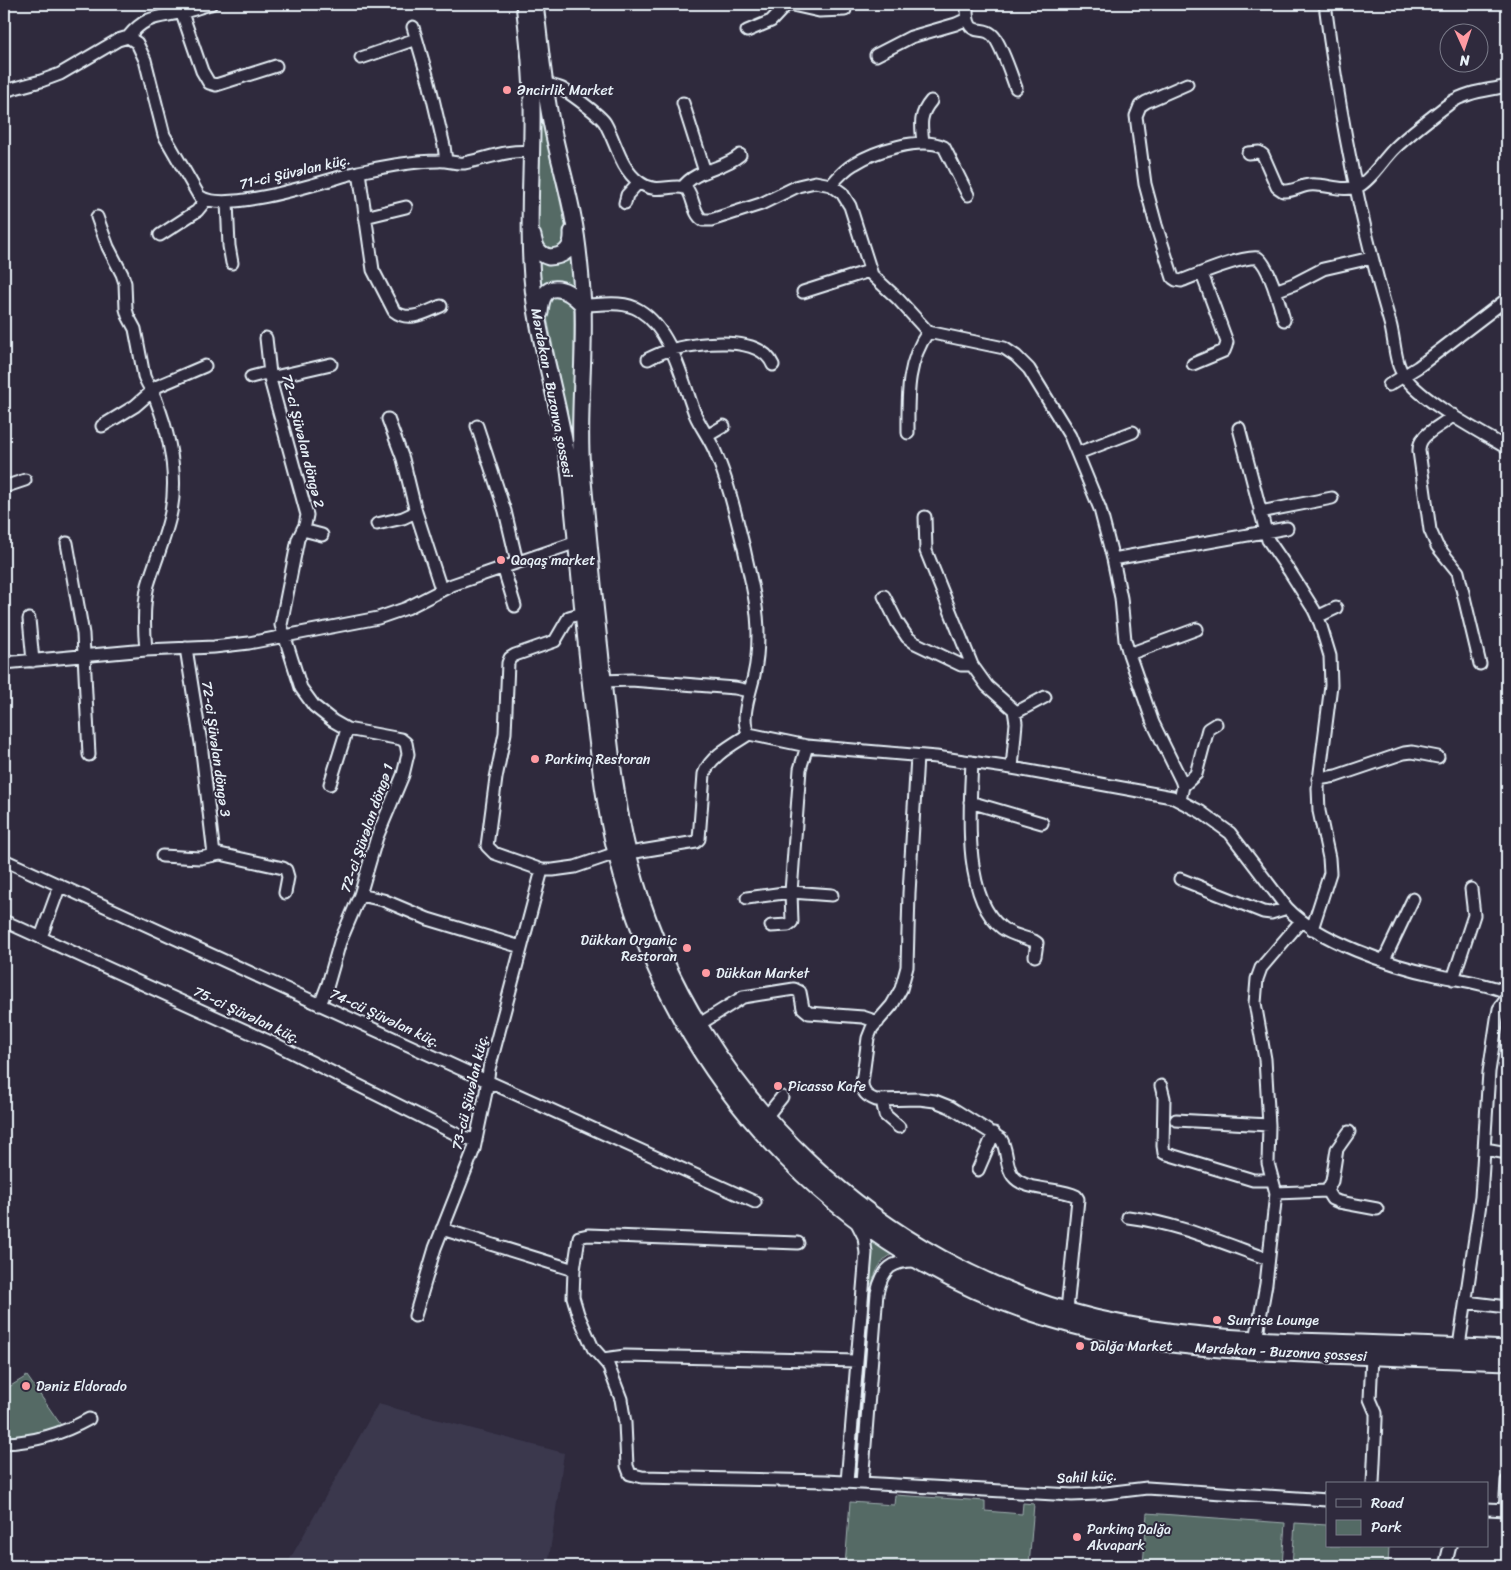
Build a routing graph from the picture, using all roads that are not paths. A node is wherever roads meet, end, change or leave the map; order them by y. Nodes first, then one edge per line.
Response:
1 (211, 4) edge
2 (524, 4) edge
3 (536, 4) edge
4 (788, 4) edge
5 (967, 4) edge
6 (1325, 4) edge
7 (845, 10) dead end
8 (182, 12) junction
9 (967, 19) junction
10 (413, 28) dead end
11 (747, 31) dead end
12 (128, 37) junction
13 (416, 40) junction
14 (876, 55) dead end
15 (361, 58) dead end
16 (276, 66) dead end
17 (545, 84) junction
18 (1187, 84) dead end
19 (1507, 86) edge
20 (1016, 88) dead end
21 (4, 91) edge
22 (931, 101) dead end
23 (683, 103) dead end
24 (923, 142) junction
25 (531, 152) junction
26 (1248, 153) dead end
27 (740, 155) dead end
28 (446, 161) junction
29 (358, 172) junction
30 (705, 172) junction
31 (639, 182) junction
32 (831, 185) junction
33 (683, 187) junction
34 (1355, 187) junction
35 (968, 196) dead end
36 (206, 200) junction
37 (570, 200) junction
38 (227, 202) junction
39 (530, 202) junction
40 (625, 203) dead end
41 (406, 207) dead end
42 (96, 217) dead end
43 (365, 217) junction
44 (160, 235) dead end
45 (1371, 258) junction
46 (232, 263) dead end
47 (869, 271) junction
48 (1202, 274) junction
49 (1276, 291) junction
50 (803, 292) dead end
51 (1507, 299) edge
52 (583, 305) junction
53 (441, 306) dead end
54 (1284, 320) dead end
55 (540, 332) junction
56 (928, 332) junction
57 (266, 338) dead end
58 (672, 349) junction
59 (648, 358) dead end
60 (331, 364) dead end
61 (1193, 364) dead end
62 (773, 365) dead end
63 (205, 366) dead end
64 (270, 375) junction
65 (1404, 376) junction
66 (251, 377) dead end
67 (1389, 385) dead end
68 (152, 392) junction
69 (1453, 415) junction
70 (388, 419) dead end
71 (102, 426) dead end
72 (477, 426) dead end
73 (724, 426) dead end
74 (1239, 428) dead end
75 (1133, 432) dead end
76 (908, 433) dead end
77 (706, 436) junction
78 (1507, 447) edge
79 (1078, 453) junction
80 (25, 480) dead end
81 (4, 487) edge
82 (1332, 498) dead end
83 (416, 512) junction
84 (1260, 512) junction
85 (925, 517) dead end
86 (377, 524) dead end
87 (1287, 528) dead end
88 (303, 530) junction
89 (1264, 532) junction
90 (322, 535) dead end
91 (577, 542) junction
92 (67, 544) dead end
93 (1113, 559) junction
94 (517, 562) junction
95 (503, 567) junction
96 (441, 589) junction
97 (884, 596) dead end
98 (515, 606) dead end
99 (1336, 608) dead end
100 (583, 613) junction
101 (1317, 617) junction
102 (29, 619) dead end
103 (1197, 629) dead end
104 (284, 636) junction
105 (186, 648) junction
106 (146, 650) junction
107 (1129, 654) junction
108 (85, 656) junction
109 (33, 660) junction
110 (4, 664) edge
111 (1480, 664) dead end
112 (972, 665) junction
113 (603, 680) junction
114 (749, 691) junction
115 (1045, 697) dead end
116 (1015, 713) junction
117 (1216, 724) dead end
118 (347, 729) junction
119 (749, 734) junction
120 (808, 746) junction
121 (89, 755) dead end
122 (917, 756) junction
123 (1438, 757) dead end
124 (972, 762) junction
125 (1012, 768) junction
126 (1318, 779) junction
127 (330, 784) dead end
128 (1183, 786) junction
129 (1180, 800) junction
130 (970, 802) junction
131 (1042, 823) dead end
132 (622, 853) junction
133 (214, 855) junction
134 (162, 856) dead end
135 (4, 860) edge
136 (542, 870) junction
137 (1180, 879) dead end
138 (60, 885) junction
139 (1471, 889) dead end
140 (791, 892) junction
141 (285, 893) dead end
142 (360, 895) junction
143 (832, 895) dead end
144 (747, 898) dead end
145 (1413, 900) dead end
146 (1287, 908) junction
147 (4, 921) edge
148 (1300, 921) junction
149 (771, 926) dead end
150 (1312, 929) junction
151 (41, 937) junction
152 (521, 947) junction
153 (1036, 956) dead end
154 (1384, 960) junction
155 (1453, 979) junction
156 (1507, 992) edge
157 (1507, 998) edge
158 (320, 1005) junction
159 (878, 1022) junction
160 (698, 1025) junction
161 (487, 1082) junction
162 (1161, 1086) dead end
163 (782, 1097) dead end
164 (882, 1100) junction
165 (766, 1117) junction
166 (1176, 1120) dead end
167 (1268, 1126) junction
168 (899, 1127) dead end
169 (1349, 1132) dead end
170 (994, 1134) junction
171 (476, 1140) junction
172 (1485, 1149) junction
173 (1507, 1153) edge
174 (978, 1170) dead end
175 (1272, 1180) junction
176 (1327, 1192) junction
177 (1276, 1193) junction
178 (756, 1202) dead end
179 (1376, 1209) dead end
180 (1128, 1216) dead end
181 (854, 1218) junction
182 (442, 1229) junction
183 (798, 1243) dead end
184 (1268, 1259) junction
185 (918, 1261) junction
186 (574, 1270) junction
187 (1466, 1302) junction
188 (1507, 1308) edge
189 (1067, 1310) junction
190 (415, 1316) dead end
191 (1256, 1340) junction
192 (1459, 1346) junction
193 (1507, 1349) edge
194 (1372, 1357) junction
195 (603, 1358) junction
196 (857, 1361) junction
197 (1507, 1362) edge
198 (89, 1419) dead end
199 (4, 1443) edge
200 (1507, 1480) edge
201 (848, 1482) junction
202 (1373, 1482) edge
203 (862, 1483) junction
204 (1326, 1500) edge
205 (1488, 1509) edge
206 (1506, 1510) edge
207 (1450, 1548) edge
208 (1445, 1566) edge

1 - 8 street
2 - 25 main road, Mərdəkan - Buzonva şossesi
3 - 17 main road
4 - 7 street
4 - 11 street
5 - 9 street
6 - 34 street
8 - 12 street
8 - 16 street
9 - 14 street
9 - 20 street
10 - 13 street
12 - 21 street
12 - 36 street
13 - 15 street
13 - 28 street
17 - 31 street
17 - 37 main road
18 - 48 street
19 - 34 street
22 - 24 street
23 - 30 street
24 - 32 street
24 - 35 street
25 - 28 street, 71-ci Şüvəlan küç.
25 - 39 main road, Mərdəkan - Buzonva şossesi
26 - 34 street
27 - 30 street
28 - 29 street, 71-ci Şüvəlan küç.
29 - 38 street, 71-ci Şüvəlan küç.
29 - 43 street
30 - 33 street
31 - 33 street
31 - 40 street
32 - 33 street
32 - 47 street
34 - 45 street
36 - 38 street, 71-ci Şüvəlan küç.
36 - 44 street
37 - 39 main road
37 - 52 main road
38 - 46 street
39 - 55 main road, Mərdəkan - Buzonva şossesi
41 - 43 street
42 - 68 street
43 - 53 street
45 - 49 street
45 - 65 street
47 - 50 street
47 - 56 street
48 - 49 street
48 - 61 street
49 - 54 street
51 - 65 street
52 - 55 main road
52 - 58 street
52 - 113 main road
55 - 91 main road, Mərdəkan - Buzonva şossesi
56 - 76 street
56 - 79 street
57 - 64 street, 72-ci Şüvəlan döngə 2
58 - 59 street
58 - 62 street
58 - 77 street
60 - 64 street
63 - 68 street
64 - 66 street
64 - 88 street, 72-ci Şüvəlan döngə 2
65 - 67 street
65 - 69 street
68 - 71 street
68 - 106 street
69 - 78 street
69 - 111 street
70 - 83 street
72 - 94 street
73 - 77 street
74 - 84 street
75 - 79 street
77 - 114 street
79 - 93 street
80 - 81 street
82 - 84 street
83 - 86 street
83 - 96 street
84 - 89 street
85 - 112 street
87 - 89 street
88 - 90 street
88 - 104 street, 72-ci Şüvəlan döngə 2
89 - 93 street
89 - 101 street
91 - 94 street
91 - 100 main road, Mərdəkan - Buzonva şossesi
92 - 108 street
93 - 107 street
94 - 95 street
95 - 96 street
95 - 98 street
96 - 104 street
97 - 112 street
99 - 101 street
100 - 132 main road, Mərdəkan - Buzonva şossesi
100 - 136 street
101 - 126 street
102 - 109 street
103 - 107 street
104 - 105 street
104 - 118 street, 72-ci Şüvəlan döngə 1
105 - 106 street
105 - 133 street, 72-ci Şüvəlan döngə 3
106 - 108 street
107 - 128 street
108 - 109 street
108 - 121 street
109 - 110 street
112 - 116 street
113 - 114 street
113 - 132 main road
114 - 119 street
115 - 116 street
116 - 125 street
117 - 128 street
118 - 127 street
118 - 142 street, 72-ci Şüvəlan döngə 1
119 - 120 street
119 - 132 street
120 - 122 street
120 - 140 street
122 - 124 street
122 - 159 street
123 - 126 street
124 - 125 street
124 - 130 street
125 - 129 street
126 - 150 street
128 - 129 street
129 - 146 street
130 - 131 street
130 - 153 street
132 - 136 street
132 - 160 main road
132 - 181 main road, Mərdəkan - Buzonva şossesi
133 - 134 street
133 - 141 street
135 - 138 street, 74-cü Şüvəlan küç.
136 - 152 street, 73-cü Şüvəlan küç.
137 - 146 street
138 - 151 street
138 - 158 street, 74-cü Şüvəlan küç.
139 - 155 street
140 - 143 street
140 - 144 street
140 - 149 street
142 - 152 street
142 - 158 street, 72-ci Şüvəlan döngə 1
145 - 154 street
146 - 148 street
147 - 151 street, 75-ci Şüvəlan küç.
148 - 150 street
148 - 167 street
150 - 154 street
151 - 171 street, 75-ci Şüvəlan küç.
152 - 161 street, 73-cü Şüvəlan küç.
154 - 155 street
155 - 156 street
157 - 172 street
158 - 161 street, 74-cü Şüvəlan küç.
159 - 160 street
159 - 164 street
160 - 165 main road
161 - 171 street, 73-cü Şüvəlan küç.
161 - 178 street, 74-cü Şüvəlan küç.
162 - 175 street
163 - 165 street
164 - 168 street
164 - 170 street
165 - 189 main road
166 - 167 street
167 - 175 street
169 - 176 street
170 - 174 street
170 - 189 street
171 - 182 street, 73-cü Şüvəlan küç.
172 - 173 street
172 - 187 street
175 - 177 street
176 - 177 street
176 - 179 street
177 - 184 street
180 - 184 street
181 - 185 main road, Mərdəkan - Buzonva şossesi
181 - 196 street
182 - 186 street
182 - 190 street, 73-cü Şüvəlan küç.
183 - 186 street
184 - 191 street
185 - 194 main road, Mərdəkan - Buzonva şossesi
185 - 203 street
186 - 195 street
187 - 188 street
187 - 192 street
189 - 191 main road
191 - 192 main road
192 - 193 main road
194 - 197 main road, Mərdəkan - Buzonva şossesi
194 - 202 street
195 - 196 street
195 - 201 street, Sahil küç.
196 - 201 street
198 - 199 street
200 - 206 street
201 - 203 street, Sahil küç.
203 - 204 street, Sahil küç.
205 - 206 street
207 - 208 street

